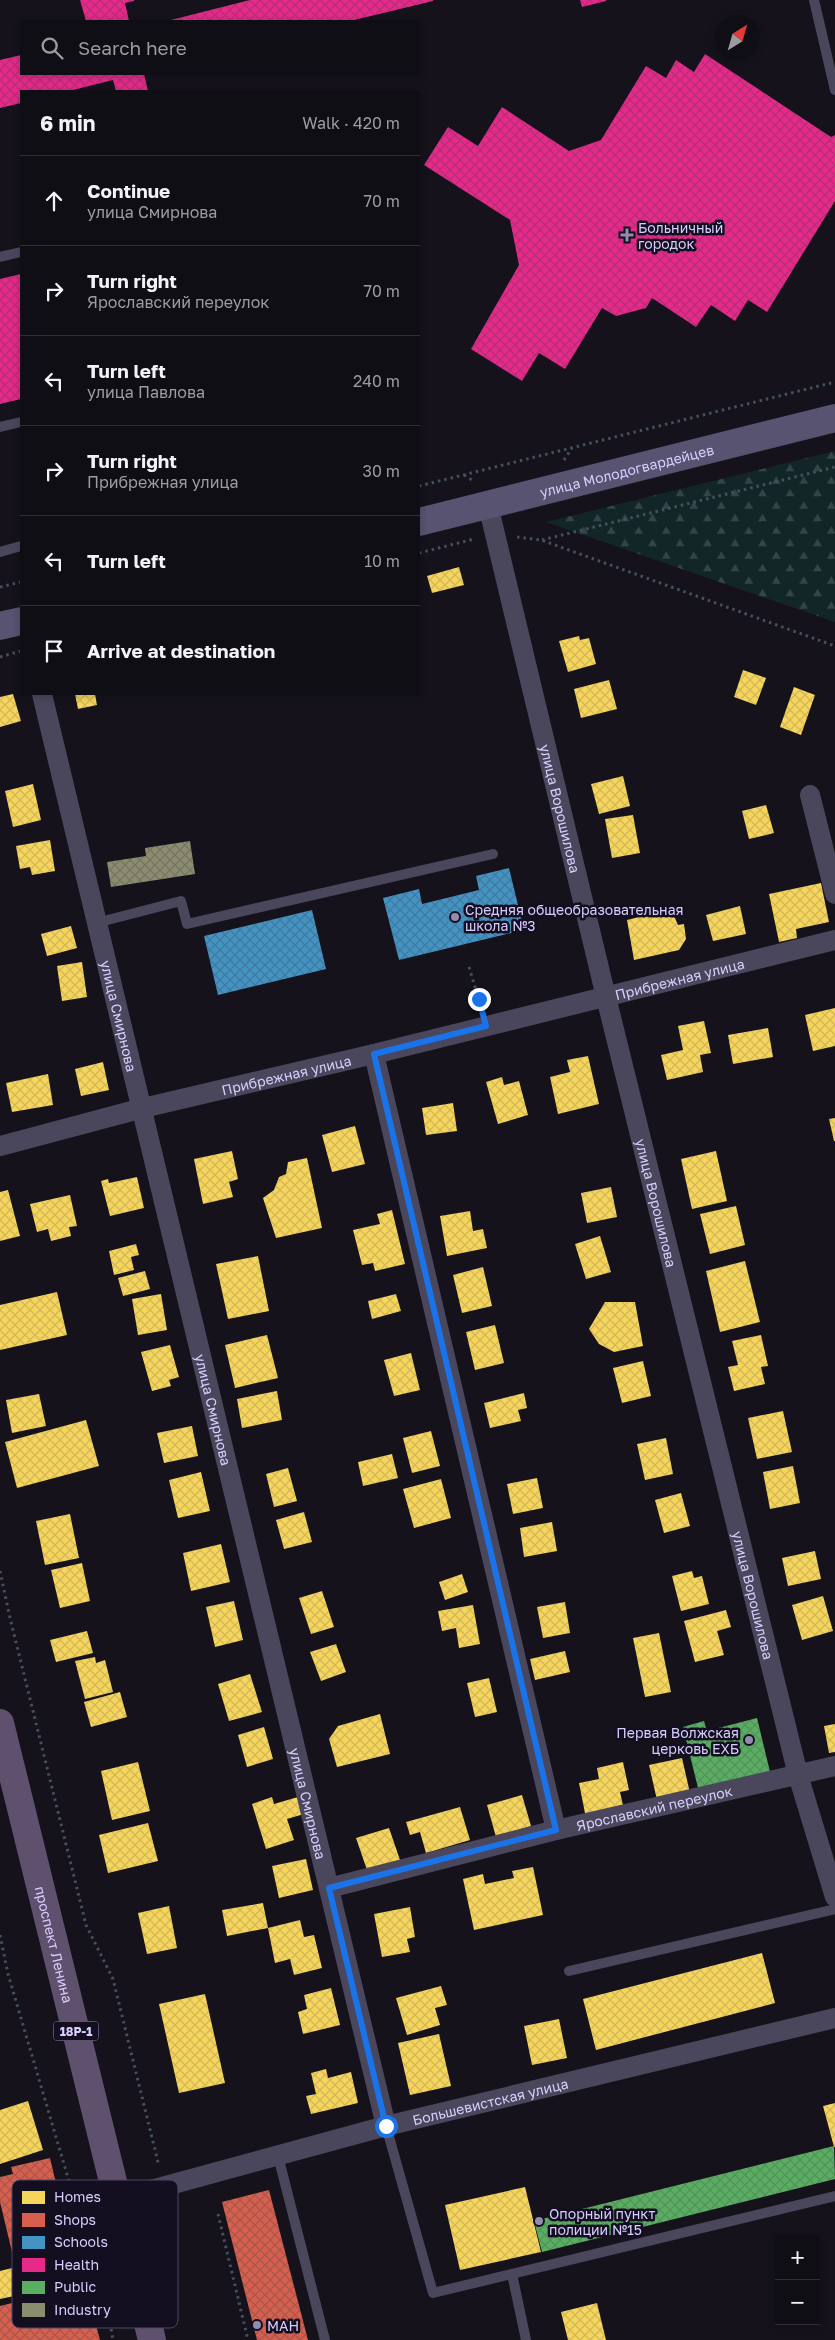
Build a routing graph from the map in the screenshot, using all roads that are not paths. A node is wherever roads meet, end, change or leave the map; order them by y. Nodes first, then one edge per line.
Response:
1 (814, 0) edge
2 (835, 90) edge
3 (20, 252) edge
4 (0, 257) edge
5 (835, 418) edge
6 (20, 422) edge
7 (0, 427) edge
8 (488, 505) junction
9 (420, 522) edge
10 (20, 546) edge
11 (0, 552) edge
12 (20, 621) edge
13 (0, 626) edge
14 (42, 695) edge
15 (810, 795) dead end
16 (493, 854) dead end
17 (835, 894) edge
18 (96, 923) junction
19 (835, 940) edge
20 (606, 996) junction
21 (374, 1054) junction
22 (143, 1108) junction
23 (0, 1146) edge
24 (0, 1723) edge
25 (835, 1766) edge
26 (798, 1775) junction
27 (556, 1830) junction
28 (329, 1888) junction
29 (835, 1897) edge
30 (835, 1909) edge
31 (569, 1971) dead end
32 (835, 2018) edge
33 (386, 2126) junction
34 (278, 2156) junction
35 (113, 2180) edge
36 (178, 2183) edge
37 (835, 2196) edge
38 (512, 2274) junction
39 (326, 2340) edge
40 (526, 2340) edge

1 - 2 lane
3 - 4 lane
5 - 8 street, улица Молодогвардейцев
6 - 7 lane
8 - 9 street, улица Молодогвардейцев
8 - 20 street, улица Ворошилова
10 - 11 lane
12 - 13 street
14 - 18 street, улица Смирнова
15 - 17 street
16 - 18 lane
18 - 22 street, улица Смирнова
19 - 20 street, Прибрежная улица
20 - 21 street, Прибрежная улица
20 - 26 street, улица Ворошилова
21 - 22 street, Прибрежная улица
21 - 27 street
22 - 23 street, Прибрежная улица
22 - 28 street, улица Смирнова
24 - 35 main road, проспект Ленина / 18Р-1
25 - 26 street, Ярославский переулок
26 - 27 street, Ярославский переулок
26 - 29 street, улица Ворошилова
27 - 28 street, Ярославский переулок
28 - 33 street, улица Смирнова
30 - 31 lane
32 - 33 street, Большевистская улица
33 - 34 street, Большевистская улица
33 - 38 lane
34 - 36 street, Большевистская улица
34 - 39 lane
37 - 38 lane
38 - 40 lane

